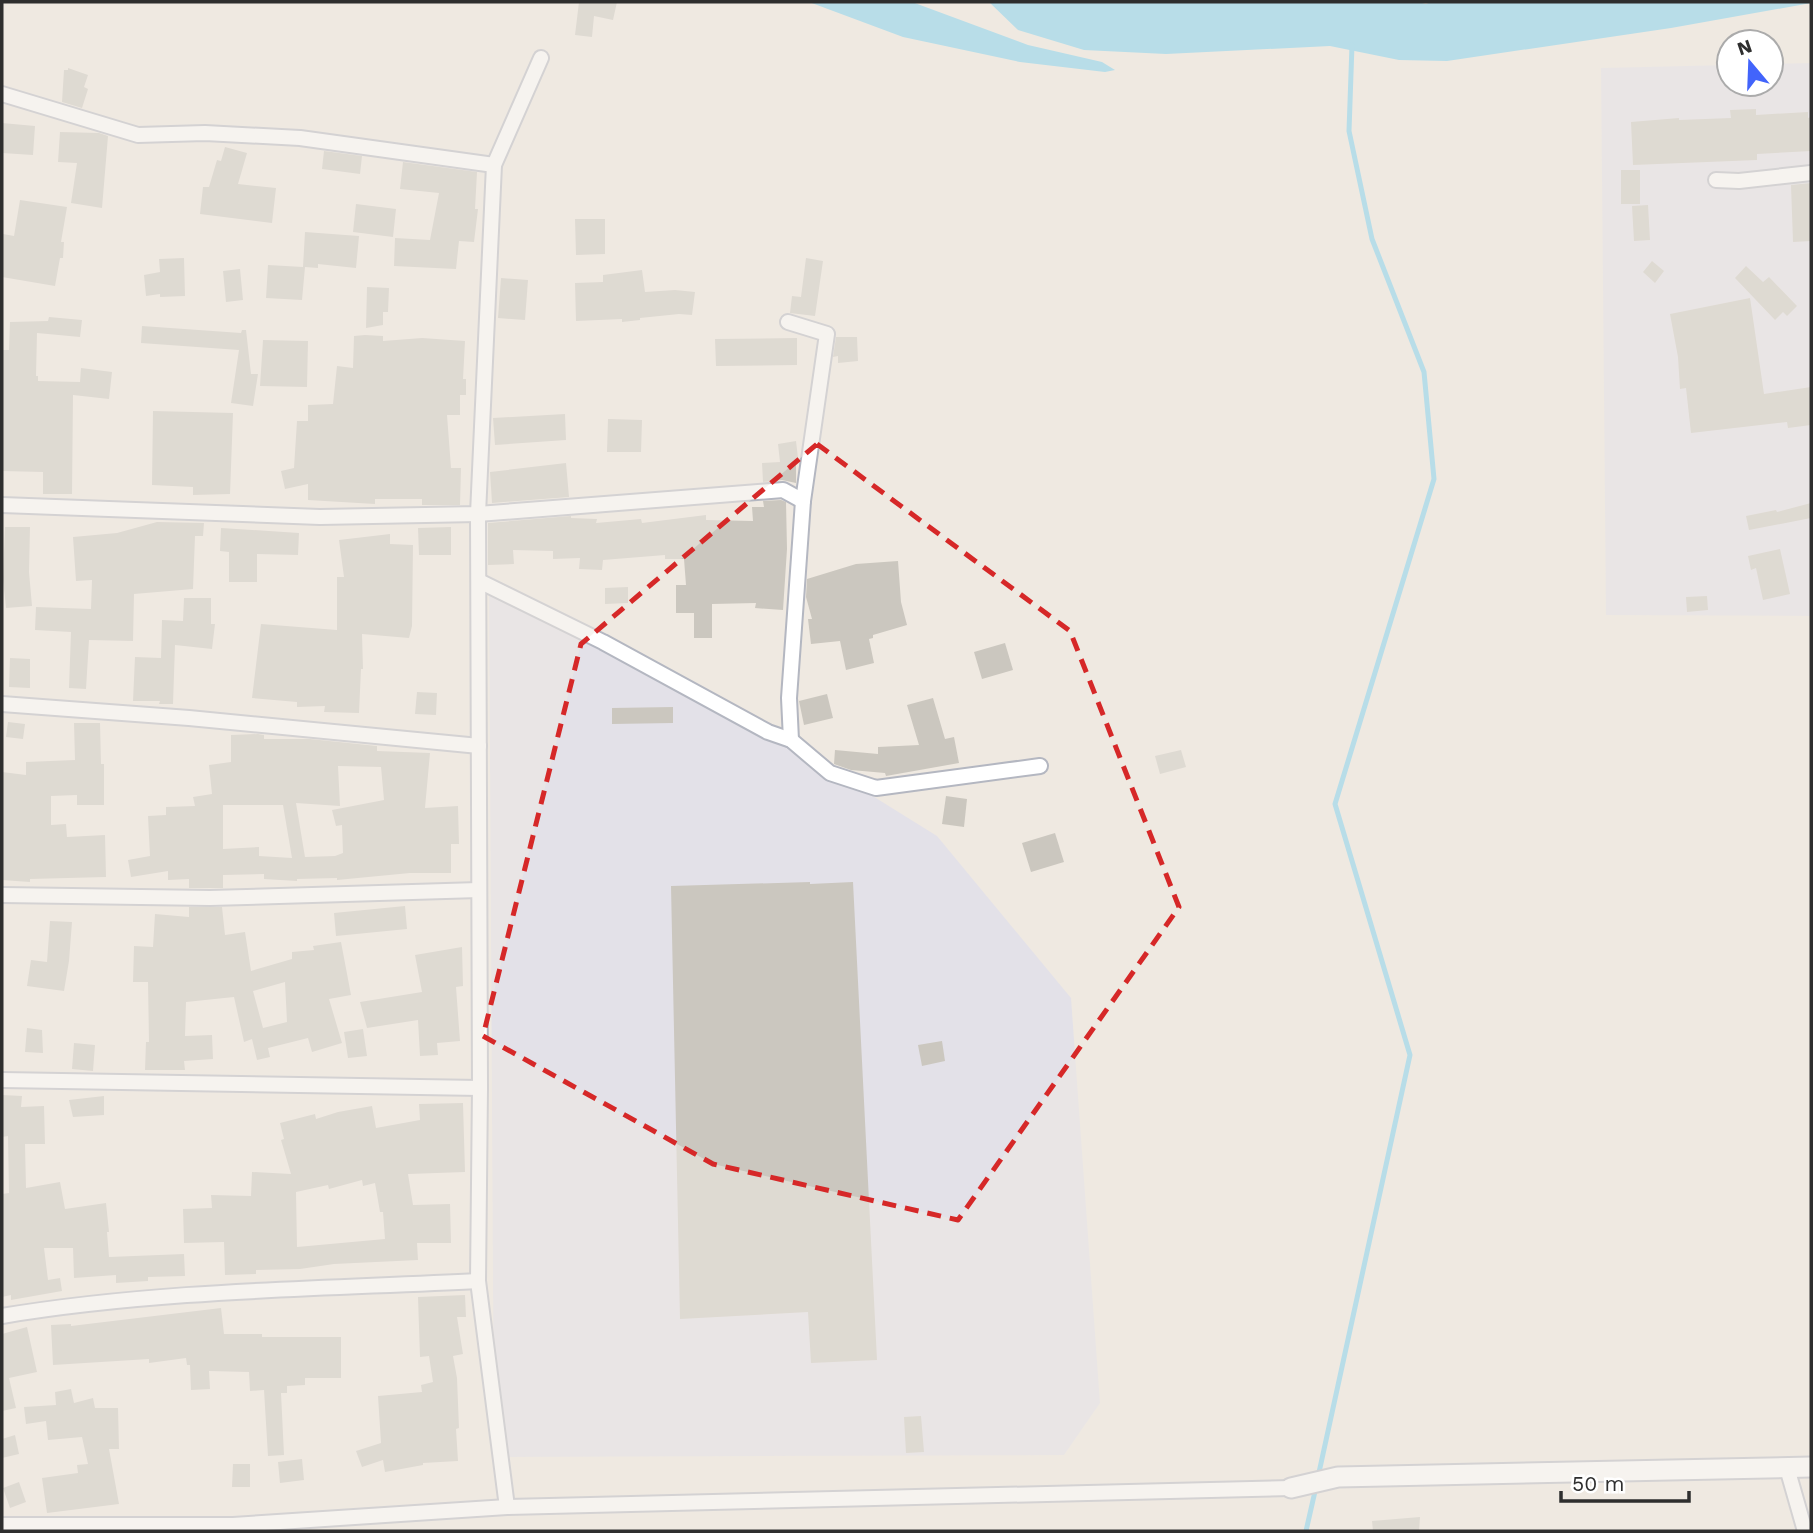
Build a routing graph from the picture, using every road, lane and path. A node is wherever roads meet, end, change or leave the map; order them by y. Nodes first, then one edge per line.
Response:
1 (541, 58) dead end
2 (2, 94) edge
3 (494, 166) junction
4 (1811, 173) edge
5 (1716, 180) dead end
6 (788, 323) dead end
7 (803, 501) junction
8 (2, 505) edge
9 (478, 514) junction
10 (479, 582) junction
11 (2, 704) edge
12 (791, 740) junction
13 (479, 746) junction
14 (1040, 766) dead end
15 (479, 890) junction
16 (2, 895) edge
17 (2, 1080) edge
18 (480, 1088) junction
19 (478, 1281) junction
20 (2, 1316) edge
21 (1811, 1467) edge
22 (1787, 1468) junction
23 (1291, 1488) joint
24 (507, 1507) junction
25 (388, 1515) junction
26 (2, 1525) edge
27 (389, 1531) edge
28 (1805, 1531) edge

1 - 3 street
2 - 3 street
3 - 9 street
4 - 5 street
6 - 7 street
7 - 9 street
7 - 12 street
8 - 9 street
9 - 10 street
10 - 12 street
10 - 13 street
11 - 13 street
12 - 14 street
13 - 15 street
15 - 16 street
15 - 18 street
17 - 18 street
18 - 19 street
19 - 20 street
19 - 24 street
21 - 22 street
22 - 23 street
22 - 28 street
23 - 24 street
24 - 25 street
25 - 26 street
25 - 27 street

